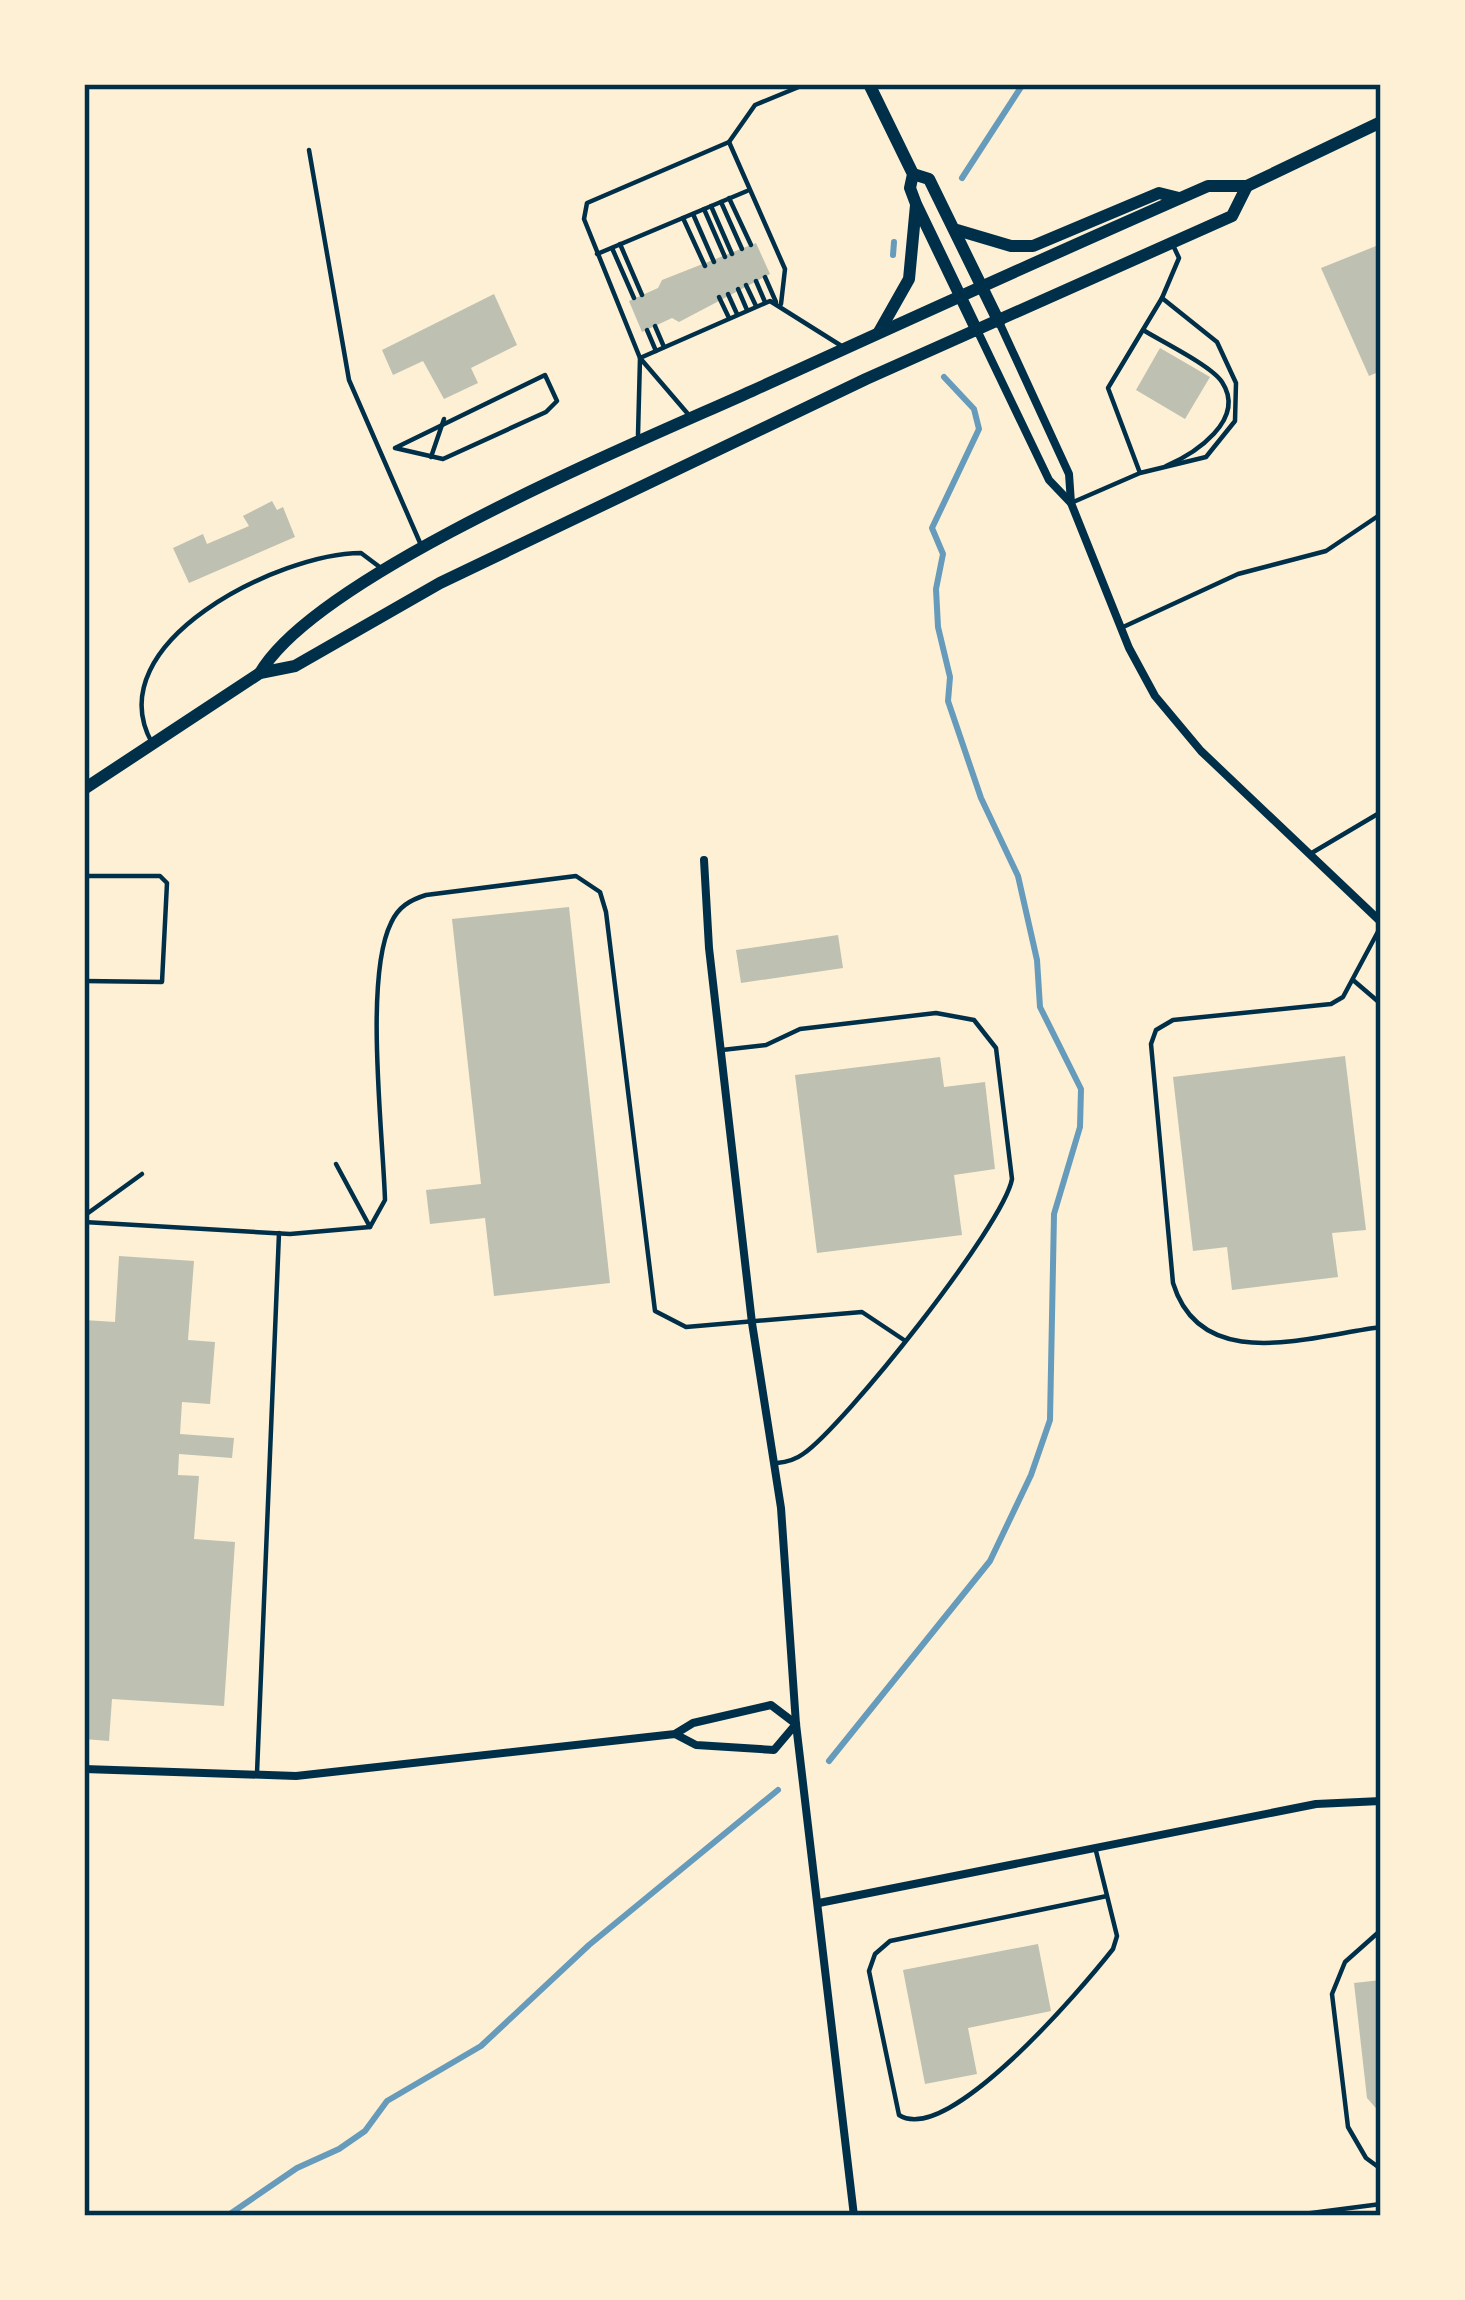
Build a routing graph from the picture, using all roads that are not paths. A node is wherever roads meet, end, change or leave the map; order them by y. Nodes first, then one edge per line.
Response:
1 (806, 84) edge
2 (869, 84) edge
3 (1381, 122) edge
4 (728, 142) junction
5 (309, 150) dead end
6 (913, 174) junction
7 (1247, 186) junction
8 (749, 190) junction
9 (729, 198) junction
10 (1180, 198) junction
11 (721, 202) junction
12 (916, 204) junction
13 (707, 208) junction
14 (693, 214) junction
15 (683, 218) junction
16 (957, 230) junction
17 (1172, 243) junction
18 (620, 244) junction
19 (751, 245) dead end
20 (612, 248) junction
21 (742, 249) dead end
22 (597, 254) junction
23 (732, 254) dead end
24 (724, 257) dead end
25 (714, 262) dead end
26 (705, 266) dead end
27 (764, 277) dead end
28 (756, 280) dead end
29 (746, 285) dead end
30 (983, 287) junction
31 (738, 289) dead end
32 (728, 294) dead end
33 (642, 295) dead end
34 (961, 296) junction
35 (719, 297) dead end
36 (634, 298) dead end
37 (1162, 298) junction
38 (765, 302) junction
39 (779, 304) junction
40 (756, 306) junction
41 (747, 310) junction
42 (737, 314) junction
43 (728, 318) junction
44 (999, 322) junction
45 (655, 326) dead end
46 (647, 329) dead end
47 (1142, 329) junction
48 (977, 331) junction
49 (878, 333) junction
50 (664, 347) junction
51 (845, 348) junction
52 (656, 351) junction
53 (640, 358) junction
54 (692, 418) junction
55 (444, 419) junction
56 (638, 442) junction
57 (395, 448) junction
58 (380, 453) junction
59 (431, 457) junction
60 (1161, 469) junction
61 (1140, 473) junction
62 (1071, 503) junction
63 (1381, 514) edge
64 (424, 550) junction
65 (385, 573) junction
66 (1121, 628) junction
67 (260, 673) junction
68 (152, 744) junction
69 (84, 789) edge
70 (1379, 815) edge
71 (1310, 854) junction
72 (704, 860) dead end
73 (84, 876) edge
74 (1381, 924) edge
75 (1353, 980) junction
76 (84, 981) edge
77 (1381, 1004) edge
78 (722, 1050) junction
79 (336, 1164) dead end
80 (142, 1174) dead end
81 (84, 1219) edge
82 (370, 1227) junction
83 (279, 1233) junction
84 (752, 1323) junction
85 (1381, 1327) edge
86 (904, 1340) junction
87 (770, 1464) junction
88 (796, 1724) junction
89 (675, 1734) junction
90 (84, 1769) edge
91 (257, 1777) junction
92 (1381, 1801) edge
93 (1095, 1847) junction
94 (1107, 1896) junction
95 (819, 1903) junction
96 (1381, 1930) edge
97 (1381, 2169) edge
98 (1381, 2204) edge
99 (854, 2216) edge
100 (1288, 2216) edge

1 - 4 lane
2 - 6 main road
3 - 7 main road
4 - 8 lane
4 - 22 lane
5 - 58 lane
6 - 12 main road
6 - 16 main road
7 - 10 main road
7 - 17 main road
8 - 9 lane
8 - 39 lane
9 - 11 lane
9 - 19 lane
10 - 16 main road
10 - 30 main road
11 - 13 lane
11 - 21 lane
12 - 34 main road
12 - 49 main road
13 - 14 lane
13 - 23 lane
13 - 24 lane
14 - 15 lane
14 - 25 lane
15 - 18 lane
15 - 26 lane
16 - 30 main road
17 - 37 lane
17 - 44 main road
18 - 20 lane
18 - 33 lane
20 - 22 lane
20 - 36 lane
22 - 53 lane
27 - 39 lane
28 - 38 lane
29 - 40 lane
30 - 34 main road
30 - 44 main road
31 - 41 lane
32 - 42 lane
34 - 48 main road
34 - 49 main road
35 - 43 lane
37 - 47 lane
37 - 60 lane
38 - 39 lane
38 - 40 lane
39 - 51 lane
40 - 41 lane
41 - 42 lane
42 - 43 lane
43 - 50 lane
44 - 48 main road
44 - 62 street
45 - 50 lane
46 - 52 lane
47 - 60 lane
47 - 61 lane
48 - 62 street
48 - 67 main road
49 - 51 main road
50 - 52 lane
51 - 54 main road
52 - 53 lane
53 - 54 lane
53 - 56 lane
54 - 56 main road
55 - 57 lane
55 - 59 lane
55 - 59 lane
56 - 64 main road
57 - 58 lane
57 - 59 lane
58 - 64 lane
60 - 61 lane
61 - 62 lane
62 - 66 street
63 - 66 lane
64 - 65 main road
65 - 67 main road
65 - 68 lane
66 - 71 street
67 - 68 main road
68 - 69 main road
70 - 71 lane
71 - 74 street
72 - 78 street
73 - 76 lane
74 - 75 lane
75 - 77 lane
75 - 85 lane
78 - 84 street
78 - 86 lane
79 - 82 lane
80 - 81 lane
81 - 83 lane
82 - 83 lane
82 - 84 lane
83 - 91 lane
84 - 86 lane
84 - 87 street
86 - 87 lane
87 - 88 street
88 - 89 street
88 - 89 street
88 - 95 street
89 - 91 street
90 - 91 street
92 - 93 street
93 - 94 lane
93 - 95 street
94 - 94 lane
95 - 99 street
96 - 97 lane
98 - 100 lane

